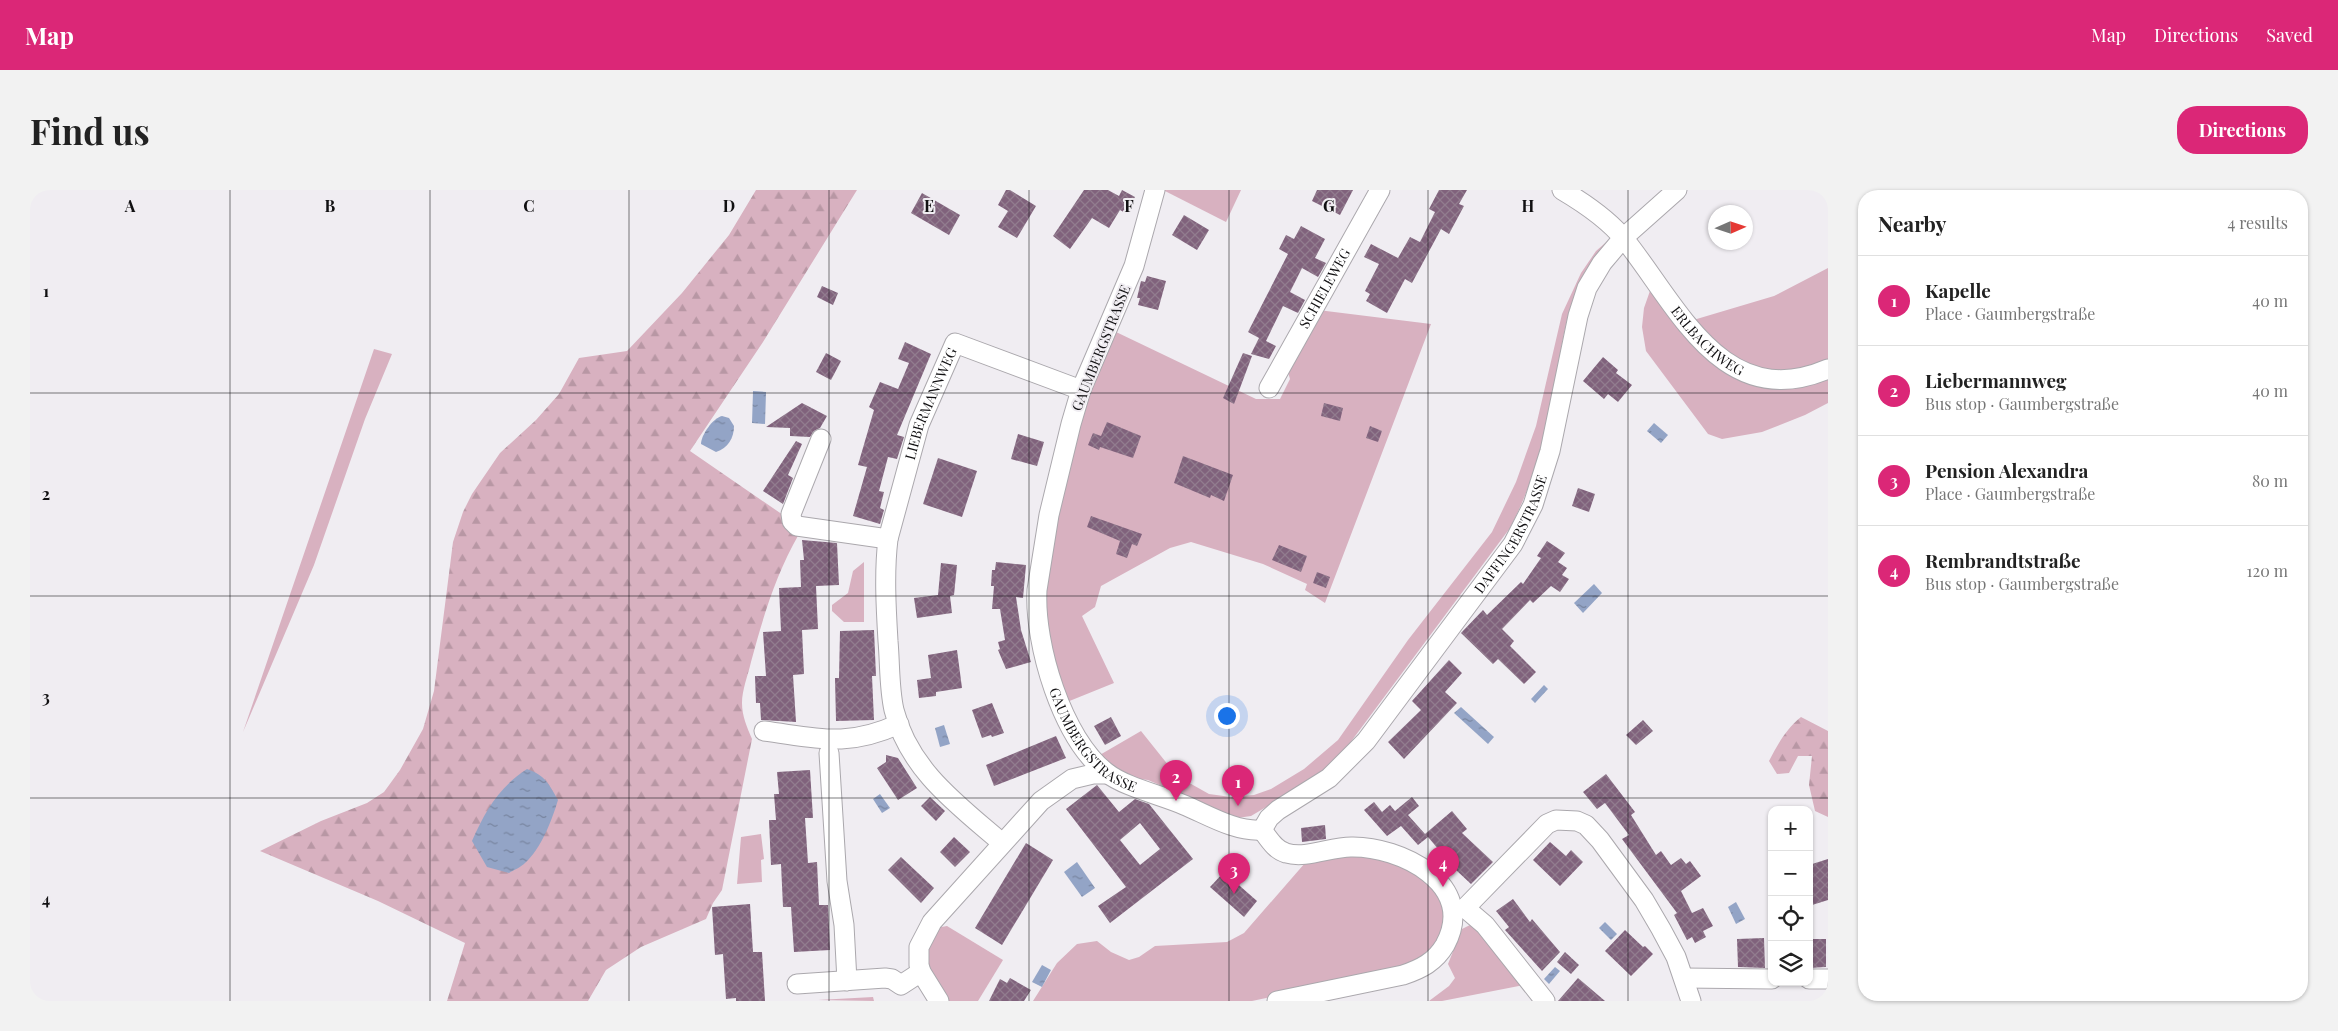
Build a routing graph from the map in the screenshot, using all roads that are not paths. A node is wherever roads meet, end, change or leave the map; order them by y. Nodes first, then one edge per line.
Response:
1 (1155, 190) edge
2 (1380, 190) edge
3 (1562, 190) edge
4 (1677, 190) edge
5 (1624, 238) junction
6 (1828, 369) edge
7 (1269, 388) dead end
8 (1081, 390) junction
9 (821, 439) dead end
10 (888, 539) junction
11 (899, 724) junction
12 (764, 731) dead end
13 (1081, 745) junction
14 (829, 753) dead end
15 (1108, 774) junction
16 (1072, 779) junction
17 (1262, 830) junction
18 (1002, 842) junction
19 (1458, 909) junction
20 (922, 972) junction
21 (1684, 978) junction
22 (1768, 979) edge
23 (1813, 979) edge
24 (1828, 979) edge
25 (847, 981) junction
26 (797, 984) dead end
27 (939, 1001) edge
28 (1277, 1001) edge
29 (1545, 1001) edge
30 (1691, 1001) edge

1 - 8 street, GAUMBERGSTRASSE
2 - 7 street, SCHIELEWEG
3 - 5 street, ERLBACHWEG
4 - 5 street, DAFFINGERSTRASSE
5 - 6 street, ERLBACHWEG
5 - 17 street, DAFFINGERSTRASSE
8 - 10 street, LIEBERMANNWEG
8 - 13 street, GAUMBERGSTRASSE
9 - 10 street
10 - 11 street, LIEBERMANNWEG
11 - 12 street
11 - 18 street, LIEBERMANNWEG
13 - 15 street, GAUMBERGSTRASSE
13 - 16 street
14 - 25 street
15 - 16 street
15 - 17 street, GAUMBERGSTRASSE
16 - 18 street
17 - 19 street
18 - 20 street
19 - 21 street
19 - 28 street
19 - 29 street
20 - 25 street
20 - 27 street
21 - 22 street
21 - 30 street
23 - 24 street
25 - 26 street

